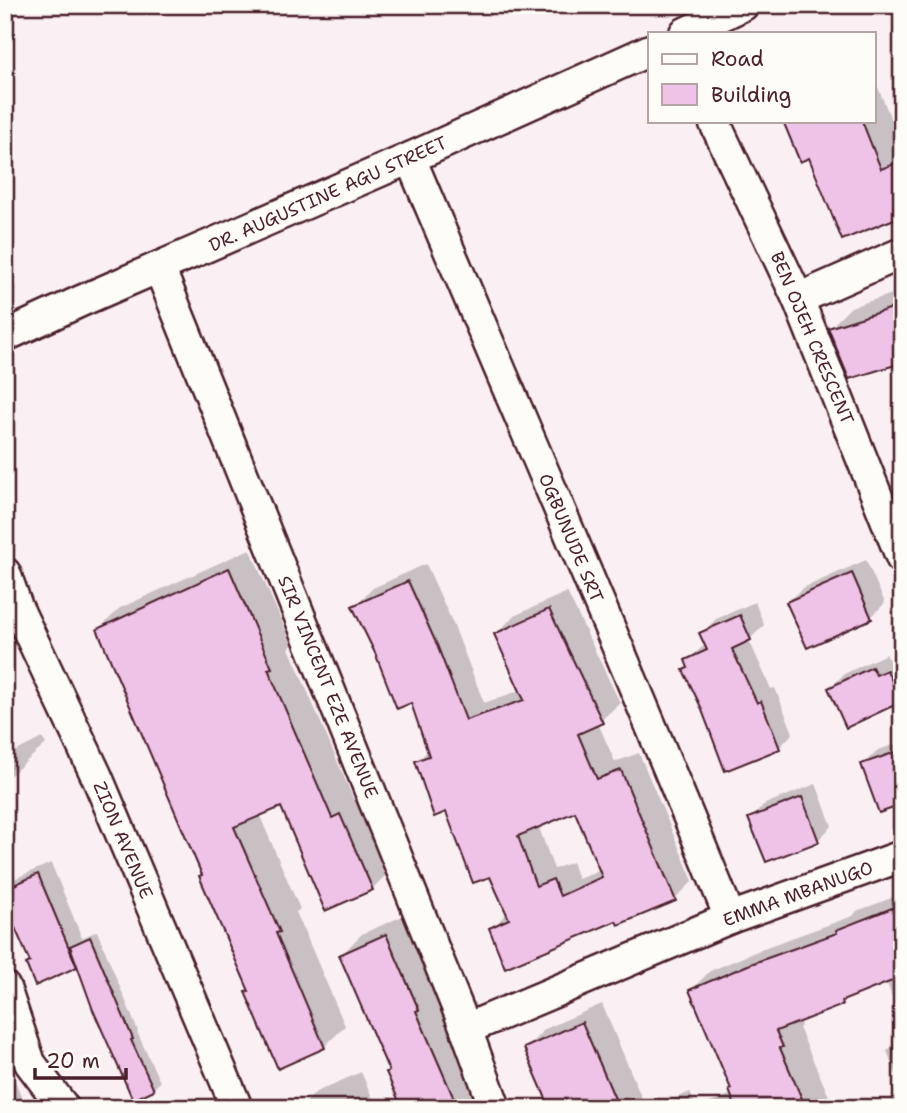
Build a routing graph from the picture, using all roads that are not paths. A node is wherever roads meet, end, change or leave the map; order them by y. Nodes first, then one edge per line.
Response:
1 (743, 5) edge
2 (687, 32) edge
3 (648, 51) edge
4 (714, 122) edge
5 (410, 158) junction
6 (902, 253) edge
7 (159, 267) junction
8 (798, 299) junction
9 (5, 336) edge
10 (902, 559) edge
11 (5, 573) edge
12 (11, 609) edge
13 (902, 856) edge
14 (730, 918) junction
15 (5, 988) edge
16 (466, 1029) junction
17 (64, 1108) edge
18 (237, 1108) edge
19 (495, 1108) edge

1 - 2 street
3 - 5 street, DR. AUGUSTINE AGU STREET
4 - 8 street, BEN OJEH CRESCENT
5 - 7 street, DR. AUGUSTINE AGU STREET
5 - 14 street, OGBUNUDE SRT
6 - 8 street
7 - 9 street, DR. AUGUSTINE AGU STREET
7 - 16 street, SIR VINCENT EZE AVENUE
8 - 10 street, BEN OJEH CRESCENT
11 - 12 street, ZION AVENUE
12 - 18 street, ZION AVENUE
13 - 14 street, EMMA MBANUGO
14 - 16 street, EMMA MBANUGO
15 - 17 street
16 - 19 street, SIR VINCENT EZE AVENUE

